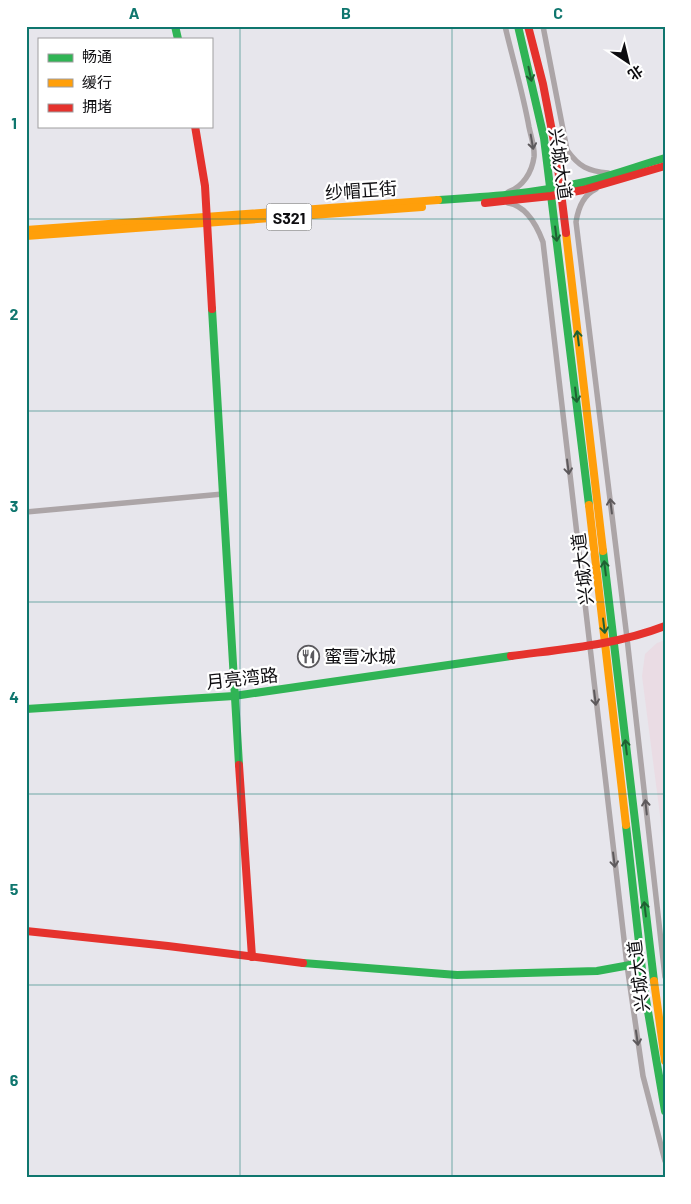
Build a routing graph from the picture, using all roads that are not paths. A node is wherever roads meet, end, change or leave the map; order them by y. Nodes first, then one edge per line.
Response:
1 (505, 26) edge
2 (518, 26) edge
3 (528, 26) edge
4 (543, 26) edge
5 (195, 128) edge
6 (665, 158) edge
7 (665, 166) edge
8 (615, 173) junction
9 (607, 184) junction
10 (560, 191) junction
11 (551, 193) junction
12 (496, 199) junction
13 (207, 220) junction
14 (26, 230) edge
15 (26, 236) edge
16 (223, 494) junction
17 (26, 512) edge
18 (665, 626) edge
19 (627, 638) junction
20 (610, 642) junction
21 (589, 646) junction
22 (234, 696) junction
23 (26, 709) edge
24 (26, 931) edge
25 (252, 957) junction
26 (641, 963) junction
27 (627, 966) junction
28 (665, 977) edge
29 (665, 1061) edge
30 (665, 1110) edge
31 (665, 1161) edge

1 -> 12 street
2 -> 11 main road, 兴城大道
3 - 10 main road, 兴城大道
4 - 8 street
5 - 13 main road
6 - 8 main road, 纱帽正街 / S321
7 - 9 main road, 纱帽正街 / S321
8 - 10 main road, 纱帽正街 / S321
9 - 10 main road, 纱帽正街 / S321
19 -> 9 street
10 - 11 main road, 纱帽正街 / S321
20 -> 10 main road, 兴城大道
11 - 12 main road, 纱帽正街 / S321
11 -> 20 main road, 兴城大道
12 - 13 main road, 纱帽正街 / S321
12 -> 21 street
13 - 14 main road, 纱帽正街 / S321
13 - 15 main road, 纱帽正街 / S321
13 - 16 main road
16 - 17 street
16 - 22 main road
18 - 19 main road, 月亮湾路
19 - 20 main road, 月亮湾路
28 -> 19 street
20 - 21 main road, 月亮湾路
20 - 26 main road, 兴城大道
29 -> 20 main road, 兴城大道
21 - 22 main road, 月亮湾路
21 -> 27 street
22 - 23 main road, 月亮湾路
22 - 25 main road
24 - 25 main road
25 - 27 main road
26 - 27 main road
26 - 30 main road, 兴城大道
27 -> 31 street

